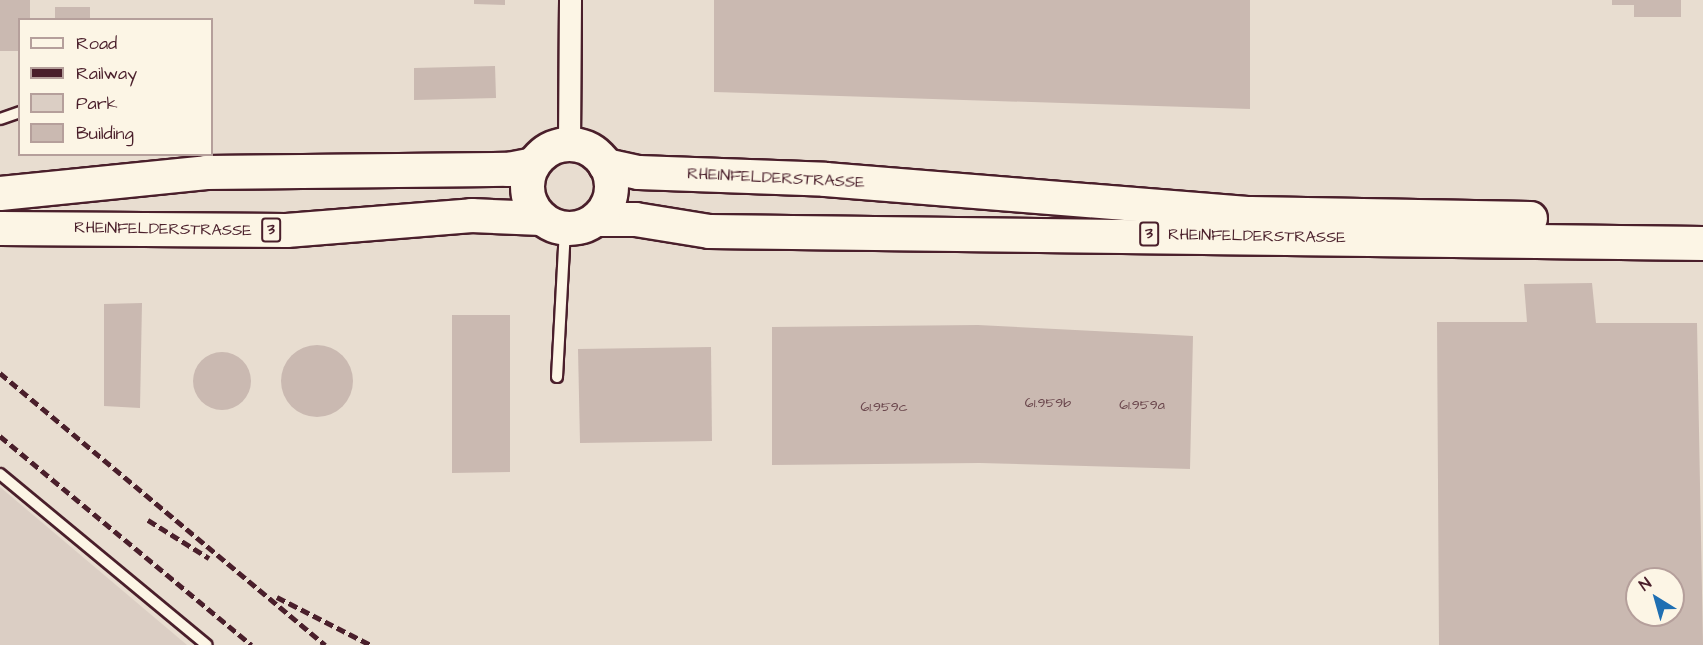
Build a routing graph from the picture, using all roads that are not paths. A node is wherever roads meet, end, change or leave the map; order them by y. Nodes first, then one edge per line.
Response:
1 (570, 0) edge
2 (18, 113) edge
3 (0, 119) edge
4 (569, 144) junction
5 (532, 164) junction
6 (605, 165) junction
7 (0, 193) edge
8 (596, 219) junction
9 (1703, 221) edge
10 (553, 223) junction
11 (0, 228) edge
12 (1703, 243) edge
13 (557, 377) dead end
14 (0, 474) edge
15 (207, 645) edge

1 - 4 street
2 - 3 lane
4 - 5 main road
4 - 6 main road
5 - 7 main road
5 - 10 main road
6 - 8 main road
6 - 9 main road, RHEINFELDERSTRASSE / 3
8 - 10 main road
8 - 12 main road, RHEINFELDERSTRASSE / 3
10 - 11 main road, RHEINFELDERSTRASSE / 3
10 - 13 lane
14 - 15 lane

